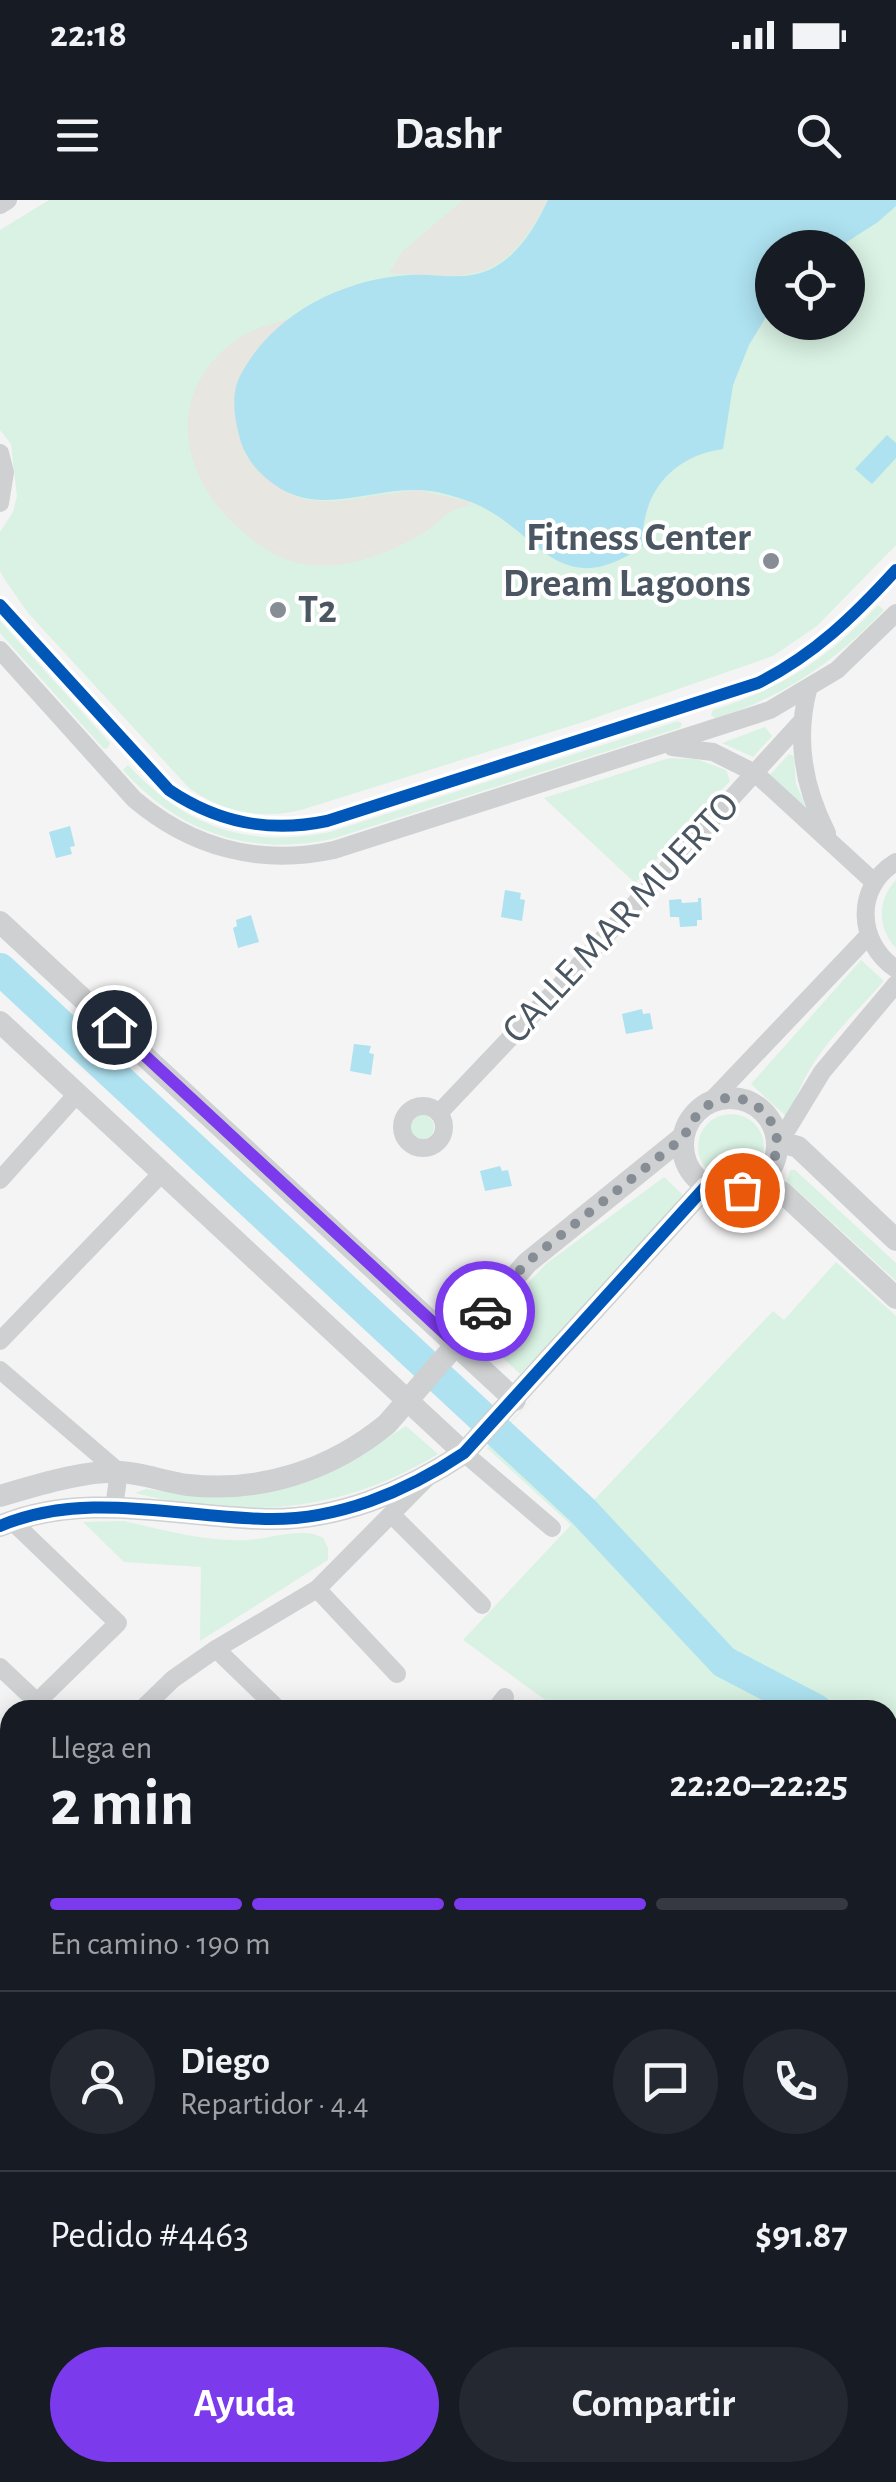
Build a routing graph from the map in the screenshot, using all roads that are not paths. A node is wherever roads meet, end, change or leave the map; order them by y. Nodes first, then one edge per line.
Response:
1 (8, 200) edge
2 (0, 205) edge
3 (0, 454) edge
4 (0, 503) edge
5 (893, 579) edge
6 (0, 605) edge
7 (896, 613) edge
8 (0, 650) edge
9 (808, 690) junction
10 (691, 706) junction
11 (802, 722) junction
12 (700, 734) junction
13 (128, 747) junction
14 (658, 747) junction
15 (105, 767) junction
16 (755, 774) junction
17 (834, 847) junction
18 (896, 862) edge
19 (874, 882) junction
20 (0, 922) edge
21 (868, 936) junction
22 (896, 969) edge
23 (896, 984) edge
24 (0, 1023) edge
25 (77, 1094) junction
26 (711, 1101) junction
27 (439, 1113) dead end
28 (684, 1137) junction
29 (777, 1138) junction
30 (162, 1172) junction
31 (0, 1180) edge
32 (706, 1186) junction
33 (742, 1190) junction
34 (896, 1240) edge
35 (896, 1298) edge
36 (0, 1341) edge
37 (451, 1350) junction
38 (0, 1370) edge
39 (412, 1395) junction
40 (516, 1400) junction
41 (470, 1447) junction
42 (119, 1472) junction
43 (430, 1475) junction
44 (0, 1496) edge
45 (114, 1507) junction
46 (392, 1515) junction
47 (6, 1523) edge
48 (552, 1528) dead end
49 (317, 1590) junction
50 (482, 1605) dead end
51 (216, 1649) junction
52 (0, 1667) edge
53 (397, 1674) dead end
54 (35, 1700) edge
55 (39, 1700) edge
56 (152, 1700) edge
57 (269, 1700) edge

1 - 2 street
3 - 4 street
5 - 10 street
6 - 13 street
7 - 9 street
8 - 15 street
9 - 11 street
9 - 12 street
10 - 12 street
10 - 13 street
11 - 16 street, CALLE MAR MUERTO
11 - 17 street
12 - 14 street
13 - 15 street
14 - 15 street
14 - 16 street
16 - 17 street
16 - 27 street, CALLE MAR MUERTO
17 - 19 street
18 - 19 street
19 - 21 street
20 - 37 street
21 - 22 street
21 - 26 street
23 - 29 street
24 - 25 street
25 - 30 street
25 - 31 street
26 - 28 street
26 - 29 street
28 - 32 street
28 - 37 street
29 - 33 street
29 - 34 street
30 - 36 street
30 - 39 street
32 - 33 street
32 - 40 street
33 - 35 street
37 - 39 street
37 - 40 street
38 - 42 street
39 - 41 street
39 - 42 street
40 - 41 street
41 - 43 street
41 - 48 street
42 - 44 street
42 - 45 street
43 - 45 street
43 - 46 street
45 - 47 street
46 - 49 street
46 - 50 street
47 - 55 street
49 - 51 street
49 - 53 street
51 - 56 street
51 - 57 street
52 - 54 street

